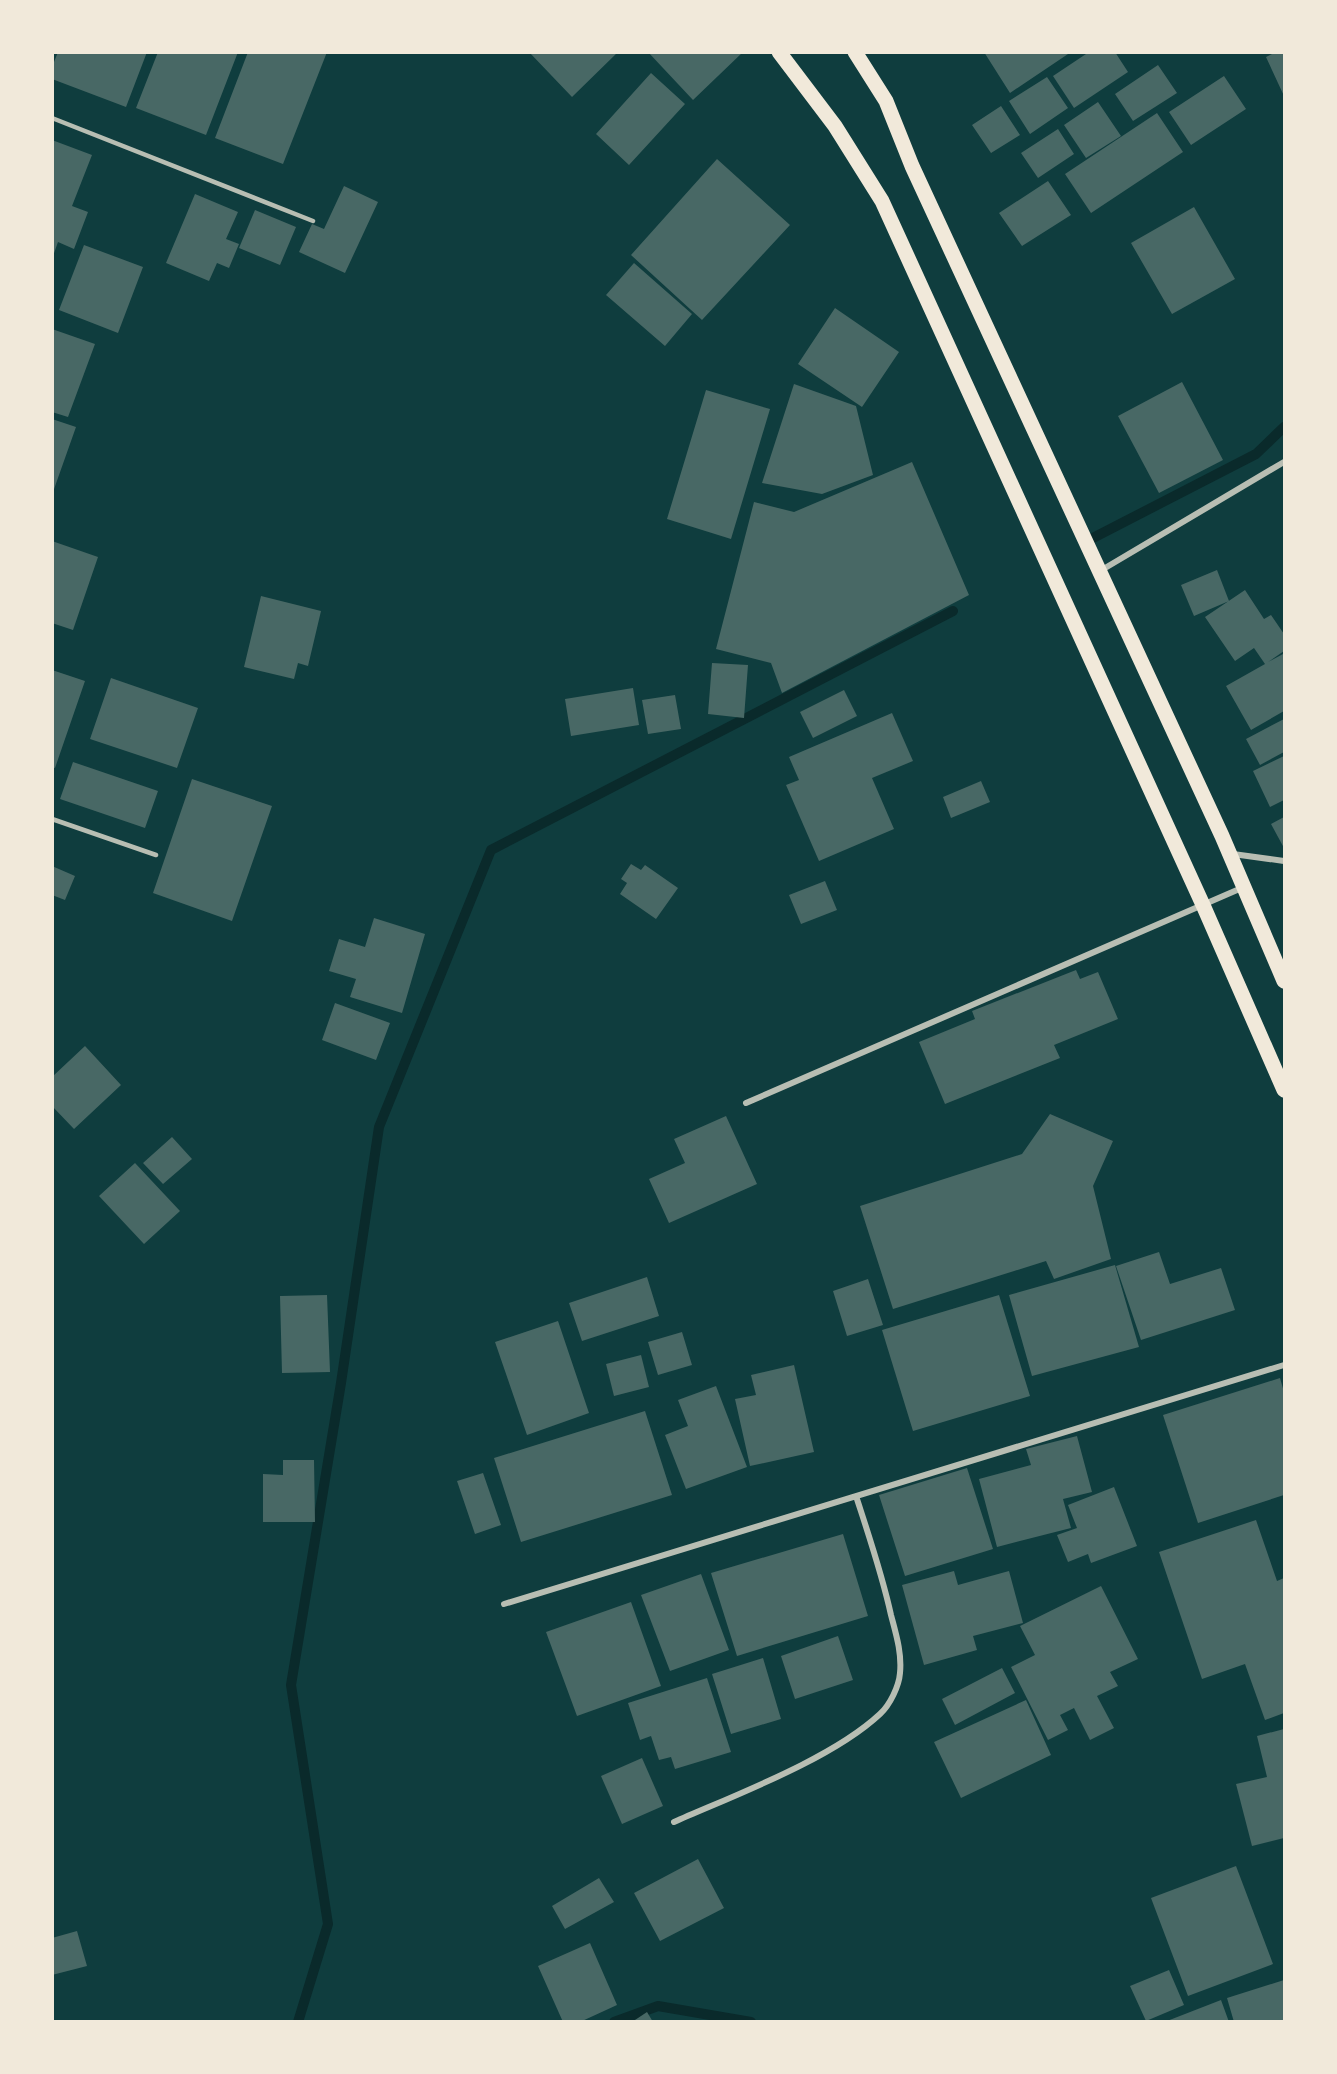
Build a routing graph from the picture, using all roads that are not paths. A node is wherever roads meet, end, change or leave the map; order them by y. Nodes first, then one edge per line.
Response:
1 (779, 52) edge
2 (855, 52) edge
3 (52, 118) edge
4 (314, 221) dead end
5 (1284, 462) edge
6 (1100, 571) junction
7 (52, 819) edge
8 (1229, 854) junction
9 (156, 855) dead end
10 (1284, 861) edge
11 (1244, 887) junction
12 (1203, 905) junction
13 (1284, 981) edge
14 (1284, 1090) edge
15 (746, 1103) dead end
16 (1284, 1365) edge
17 (856, 1496) junction
18 (504, 1604) dead end
19 (674, 1822) dead end

1 - 12 main road
2 - 6 main road
3 - 4 lane
5 - 6 street
6 - 8 main road
7 - 9 lane
8 - 10 street
8 - 11 main road
11 - 12 street
11 - 13 main road
12 - 14 main road
12 - 15 street
16 - 17 street
17 - 18 street
17 - 19 street

